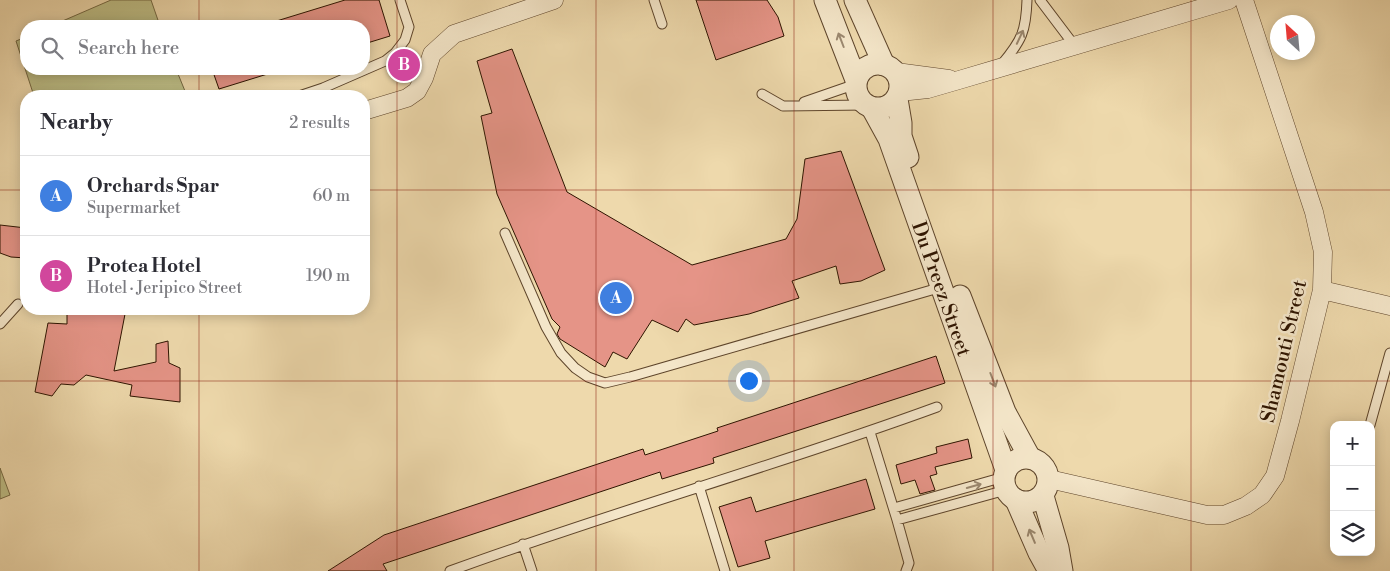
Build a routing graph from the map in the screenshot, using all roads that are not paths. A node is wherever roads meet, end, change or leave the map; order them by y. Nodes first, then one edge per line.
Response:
1 (400, 0) edge
2 (554, 0) edge
3 (654, 0) edge
4 (825, 0) edge
5 (855, 0) edge
6 (1027, 0) edge
7 (1040, 0) edge
8 (1229, 0) edge
9 (1244, 0) edge
10 (662, 24) dead end
11 (1074, 45) junction
12 (999, 68) junction
13 (370, 69) edge
14 (357, 75) edge
15 (856, 82) junction
16 (894, 82) junction
17 (328, 90) edge
18 (762, 94) dead end
19 (792, 105) junction
20 (869, 107) junction
21 (370, 109) edge
22 (505, 233) dead end
23 (942, 287) junction
24 (1322, 290) junction
25 (18, 304) dead end
26 (1390, 306) edge
27 (0, 324) edge
28 (1390, 353) edge
29 (937, 407) dead end
30 (1371, 421) edge
31 (870, 432) junction
32 (1030, 458) junction
33 (1008, 484) junction
34 (699, 486) junction
35 (1046, 488) junction
36 (946, 494) junction
37 (950, 505) junction
38 (894, 508) junction
39 (897, 520) junction
40 (523, 544) junction
41 (450, 571) edge
42 (532, 571) edge
43 (725, 571) edge
44 (906, 571) edge
45 (1049, 571) edge
46 (1062, 571) edge

1 - 13 lane
2 - 21 street
3 - 10 lane
15 -> 4 street
5 - 16 street, Du Preez Street
12 -> 6 lane
7 - 11 lane
8 - 11 street
9 - 24 street, Shamouti Street
11 - 12 street
12 - 16 street
14 - 17 lane
15 - 16 street
15 - 19 lane
15 - 20 street
16 - 20 street
16 -> 32 street, Du Preez Street
18 - 19 lane
19 - 20 lane
20 - 23 street, Du Preez Street
22 - 23 lane
23 - 33 street, Du Preez Street
24 - 26 street
24 - 35 street, Shamouti Street
25 - 27 lane
28 - 30 lane
29 - 31 lane
31 - 34 lane
31 - 38 lane
32 - 33 street
32 - 35 street
33 - 35 street
36 -> 33 lane
33 - 37 lane
45 -> 33 street, Du Preez Street
34 - 40 lane
34 - 43 lane
35 - 46 street
36 - 37 lane
36 - 38 lane
37 - 39 lane
38 - 39 lane
39 - 44 lane
40 - 41 lane
40 - 42 lane

